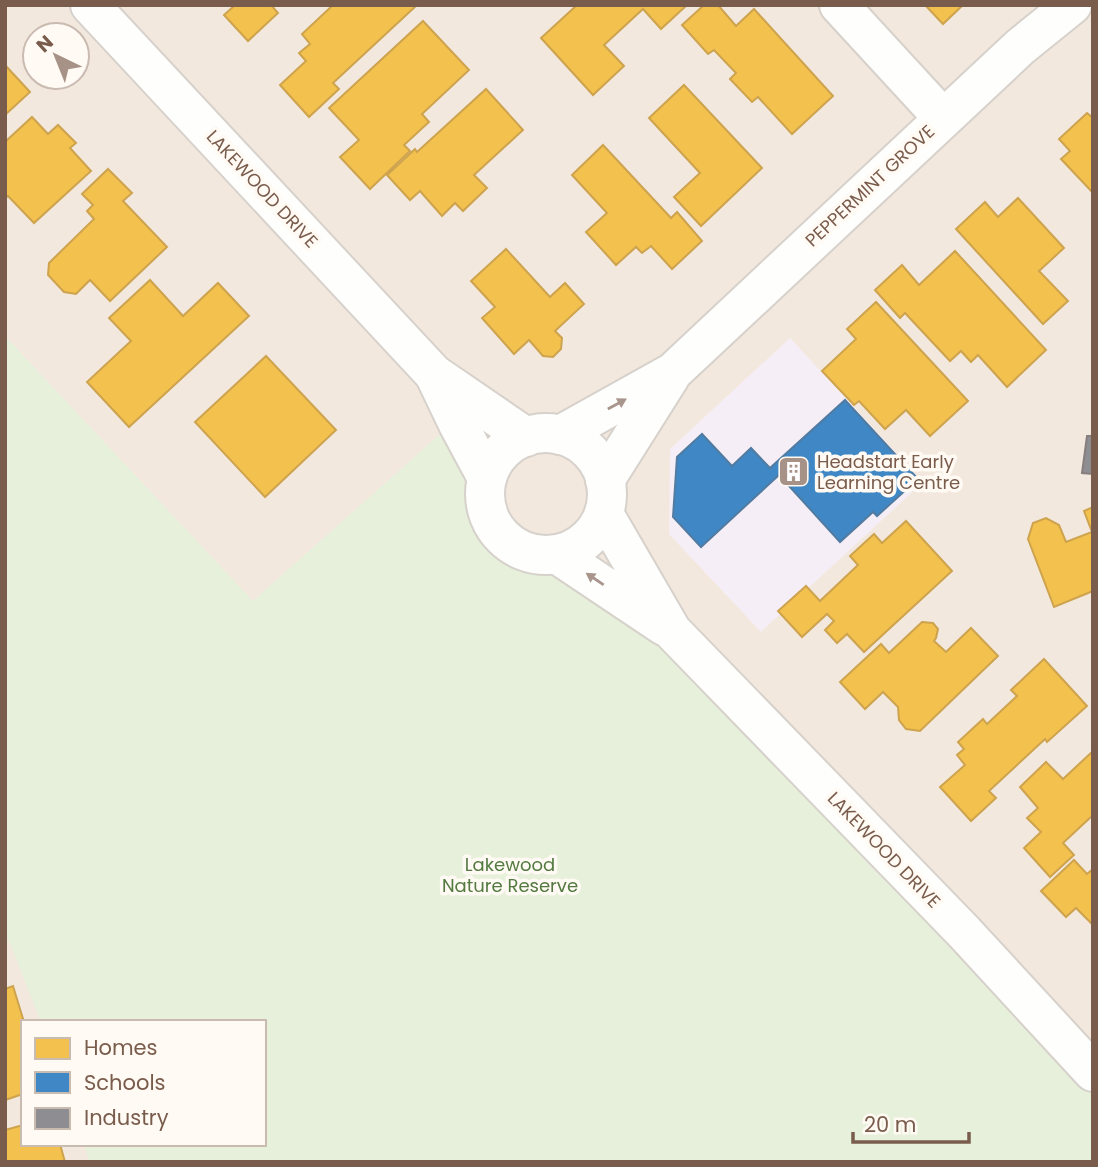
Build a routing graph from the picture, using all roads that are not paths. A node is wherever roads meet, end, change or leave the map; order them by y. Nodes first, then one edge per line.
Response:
1 (90, 5) edge
2 (839, 5) edge
3 (1072, 5) edge
4 (943, 118) junction
5 (673, 372) junction
6 (434, 374) junction
7 (543, 436) junction
8 (487, 478) junction
9 (605, 497) junction
10 (558, 555) junction
11 (672, 631) junction
12 (1093, 1072) edge

1 - 6 street, LAKEWOOD DRIVE
2 - 4 street
3 - 4 street, PEPPERMINT GROVE
4 - 5 street, PEPPERMINT GROVE
7 -> 5 street, PEPPERMINT GROVE
5 - 9 street, PEPPERMINT GROVE
6 - 7 street, LAKEWOOD DRIVE
6 - 8 street, LAKEWOOD DRIVE
7 - 8 street
7 - 9 street
8 - 10 street
9 - 10 street
9 - 11 street, LAKEWOOD DRIVE
11 -> 10 street, LAKEWOOD DRIVE
11 - 12 street, LAKEWOOD DRIVE

